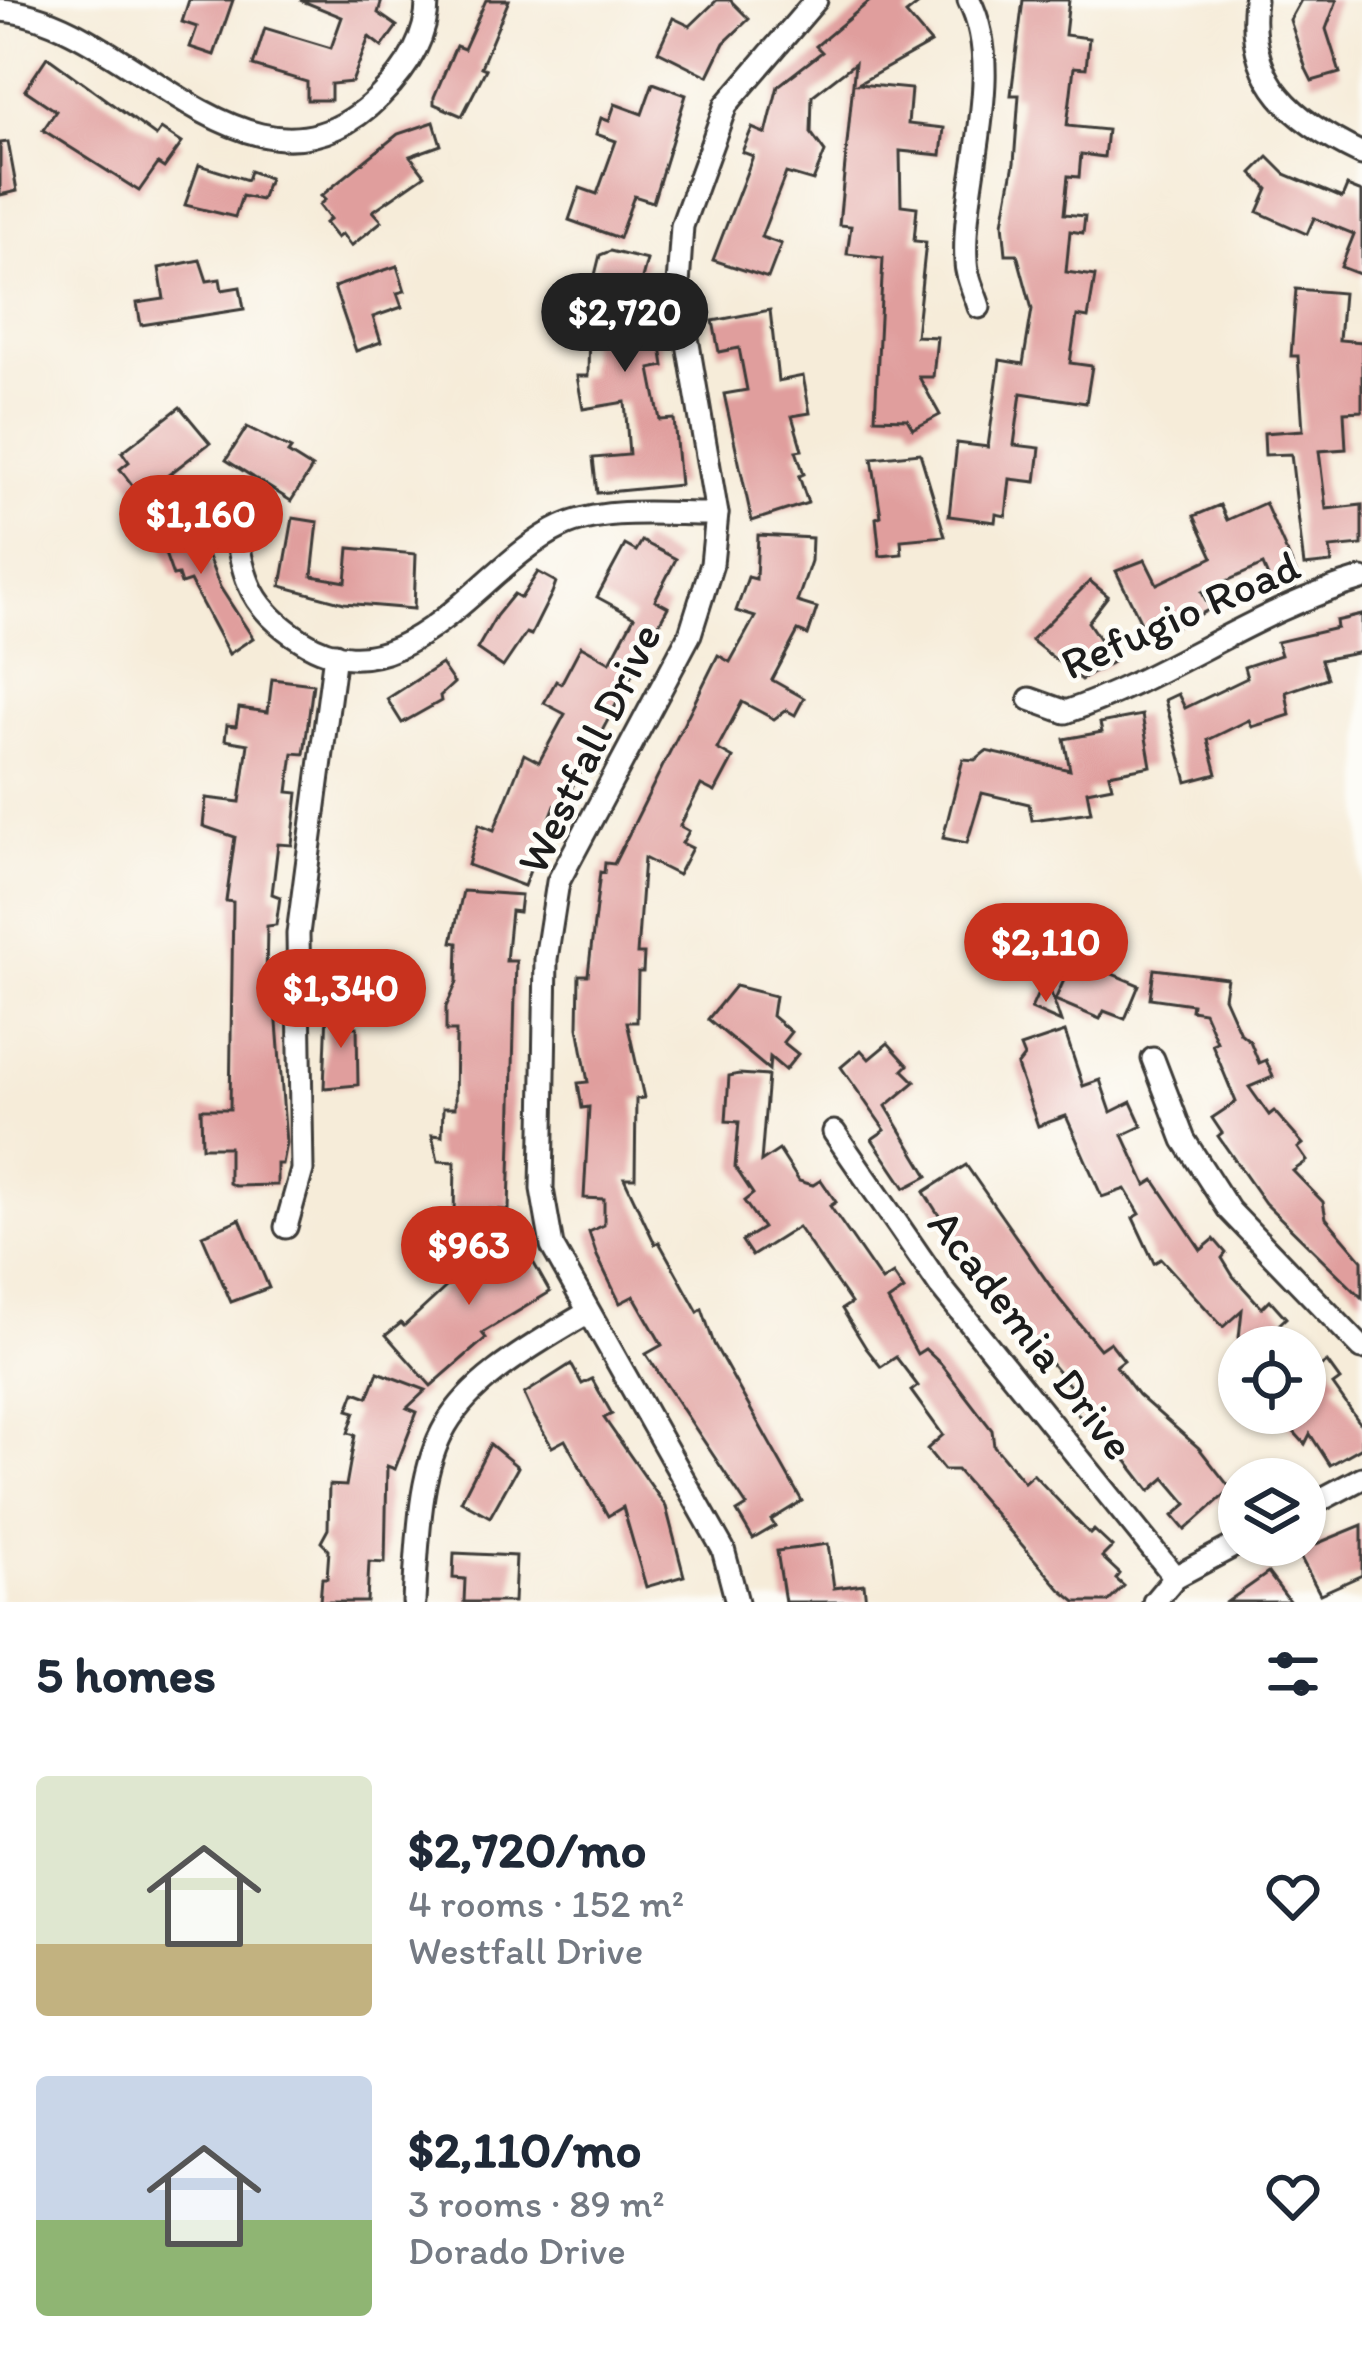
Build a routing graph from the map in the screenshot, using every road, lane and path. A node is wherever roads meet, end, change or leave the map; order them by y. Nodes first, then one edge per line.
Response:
1 (427, 0) edge
2 (816, 0) edge
3 (968, 0) edge
4 (1255, 0) edge
5 (0, 10) edge
6 (1362, 154) edge
7 (979, 308) dead end
8 (717, 514) junction
9 (235, 526) dead end
10 (1362, 579) edge
11 (335, 655) junction
12 (1030, 699) dead end
13 (1153, 1059) dead end
14 (834, 1132) dead end
15 (286, 1228) dead end
16 (587, 1313) junction
17 (1362, 1348) edge
18 (1362, 1478) edge
19 (1326, 1497) edge
20 (1218, 1554) edge
21 (1175, 1577) junction
22 (414, 1602) edge
23 (737, 1602) edge
24 (1154, 1602) edge

1 - 5 street
2 - 8 street, Westfall Drive
3 - 7 street
4 - 6 street
8 - 11 street
8 - 16 street, Westfall Drive
9 - 11 street
10 - 12 street, Refugio Road
11 - 15 street
13 - 17 street
14 - 21 street, Academia Drive
16 - 22 street
16 - 23 street, Westfall Drive
18 - 19 street
20 - 21 street
21 - 24 street

